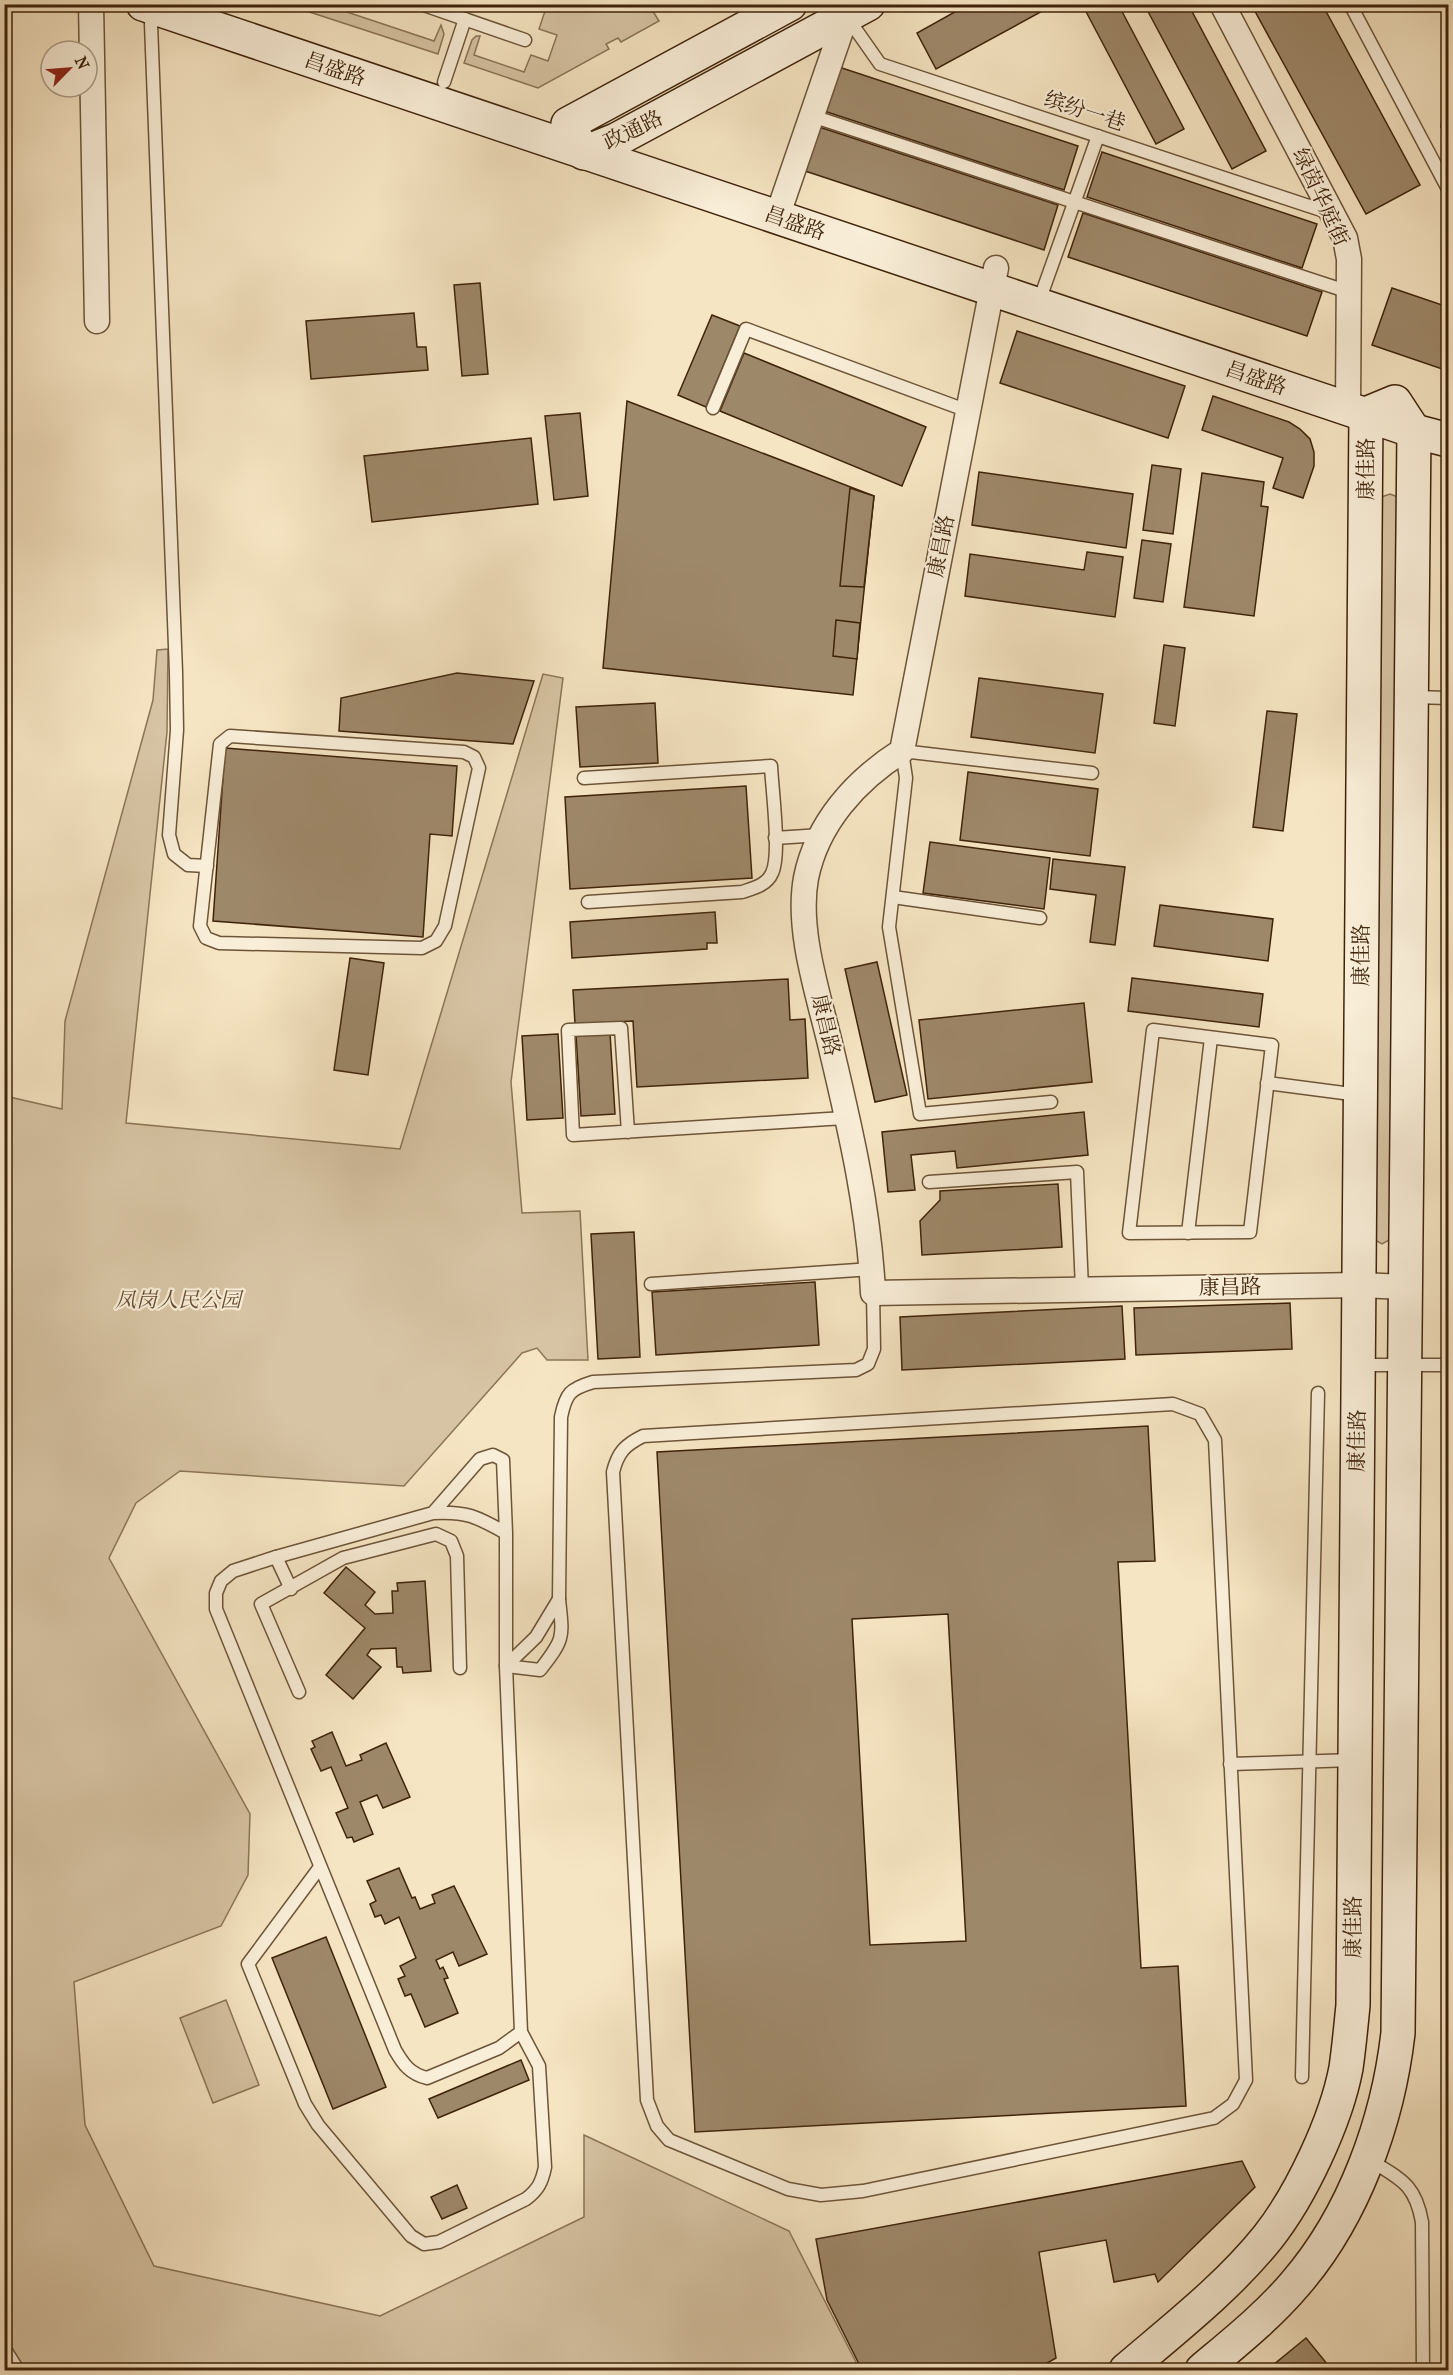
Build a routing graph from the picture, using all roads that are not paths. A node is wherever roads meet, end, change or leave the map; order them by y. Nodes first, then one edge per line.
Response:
1 (91, 4) edge
2 (421, 4) edge
3 (790, 4) edge
4 (1222, 4) edge
5 (1350, 4) edge
6 (149, 6) edge
7 (200, 10) edge
8 (857, 10) edge
9 (465, 20) junction
10 (525, 40) dead end
11 (444, 82) junction
12 (812, 116) junction
13 (568, 124) junction
14 (1098, 136) junction
15 (616, 140) junction
16 (584, 153) junction
17 (1449, 189) edge
18 (1074, 202) junction
19 (781, 207) junction
20 (1334, 214) junction
21 (993, 278) junction
22 (1349, 292) junction
23 (1041, 294) junction
24 (97, 321) dead end
25 (1364, 403) junction
26 (713, 408) dead end
27 (968, 411) junction
28 (1449, 418) edge
29 (1414, 431) junction
30 (1449, 440) edge
31 (1412, 697) junction
32 (1449, 698) edge
33 (902, 751) junction
34 (1092, 773) dead end
35 (584, 778) dead end
36 (821, 836) junction
37 (775, 838) junction
38 (207, 866) junction
39 (892, 897) junction
40 (588, 902) dead end
41 (1040, 918) dead end
42 (1211, 1038) junction
43 (1267, 1083) junction
44 (1360, 1095) junction
45 (1051, 1102) dead end
46 (847, 1118) junction
47 (628, 1132) junction
48 (928, 1182) dead end
49 (1188, 1233) junction
50 (872, 1281) junction
51 (651, 1284) dead end
52 (1359, 1285) junction
53 (1406, 1287) junction
54 (1082, 1289) junction
55 (1358, 1365) junction
56 (1405, 1365) junction
57 (1449, 1365) edge
58 (1318, 1393) dead end
59 (433, 1513) junction
60 (506, 1533) junction
61 (276, 1557) junction
62 (291, 1588) junction
63 (559, 1599) junction
64 (506, 1666) junction
65 (460, 1668) dead end
66 (299, 1692) dead end
67 (1354, 1760) junction
68 (1310, 1761) junction
69 (1230, 1764) junction
70 (320, 1867) junction
71 (521, 2032) junction
72 (1302, 2076) dead end
73 (1367, 2159) junction
74 (4, 2348) edge
75 (18, 2370) edge
76 (1126, 2370) edge
77 (1202, 2370) edge
78 (1423, 2370) edge

1 - 24 street
2 - 9 lane
3 - 13 street, 政通路
4 - 20 street, 绿茵华庭街
5 - 17 lane
6 - 7 street, 昌盛路
6 - 38 lane
7 - 11 street, 昌盛路
7 - 16 street, 昌盛路
8 - 12 street
8 - 14 lane, 缤纷一巷
8 - 15 street, 政通路
9 - 10 lane
9 - 11 lane
11 - 13 street, 昌盛路
12 - 18 lane
12 - 19 street
13 - 15 street, 昌盛路
13 - 16 street, 政通路
14 - 18 lane
14 - 20 lane, 缤纷一巷
15 - 16 street, 政通路
15 - 19 street, 昌盛路
16 - 19 street, 昌盛路
18 - 22 lane
18 - 23 lane
19 - 21 street, 昌盛路
20 - 22 street, 绿茵华庭街
21 - 23 street, 昌盛路
21 - 27 street, 康昌路
22 - 25 street, 绿茵华庭街
23 - 25 street, 昌盛路
25 - 28 street, 昌盛路
25 - 29 street
25 - 44 street, 康佳路
26 - 27 lane
27 - 33 street, 康昌路
29 - 30 street
29 - 31 street
31 - 32 lane
31 - 53 street
33 - 34 lane
33 - 36 street, 康昌路
33 - 39 lane
35 - 37 lane
36 - 37 lane
36 - 46 street, 康昌路
37 - 40 lane
38 - 38 lane
39 - 41 lane
39 - 45 lane
42 - 43 lane
42 - 49 lane
42 - 49 lane
43 - 44 lane
43 - 49 lane
44 - 52 street, 康佳路
46 - 47 lane
46 - 50 street, 康昌路
47 - 47 lane
48 - 54 lane
50 - 51 lane
50 - 54 street, 康昌路
50 - 63 lane
52 - 53 street, 康昌路
52 - 54 street, 康昌路
52 - 55 street, 康佳路
53 - 56 street
55 - 56 lane
55 - 67 street, 康佳路
56 - 57 lane
56 - 73 street
58 - 68 lane
59 - 60 lane
59 - 60 lane
59 - 61 lane
60 - 64 lane
61 - 62 lane
61 - 70 lane
62 - 65 lane
62 - 66 lane
63 - 64 lane
63 - 64 lane
64 - 71 lane
67 - 68 lane
67 - 76 street, 康佳路
68 - 69 lane
68 - 72 lane
69 - 69 lane
70 - 71 lane
70 - 71 lane
73 - 77 street
73 - 78 lane
74 - 75 lane

